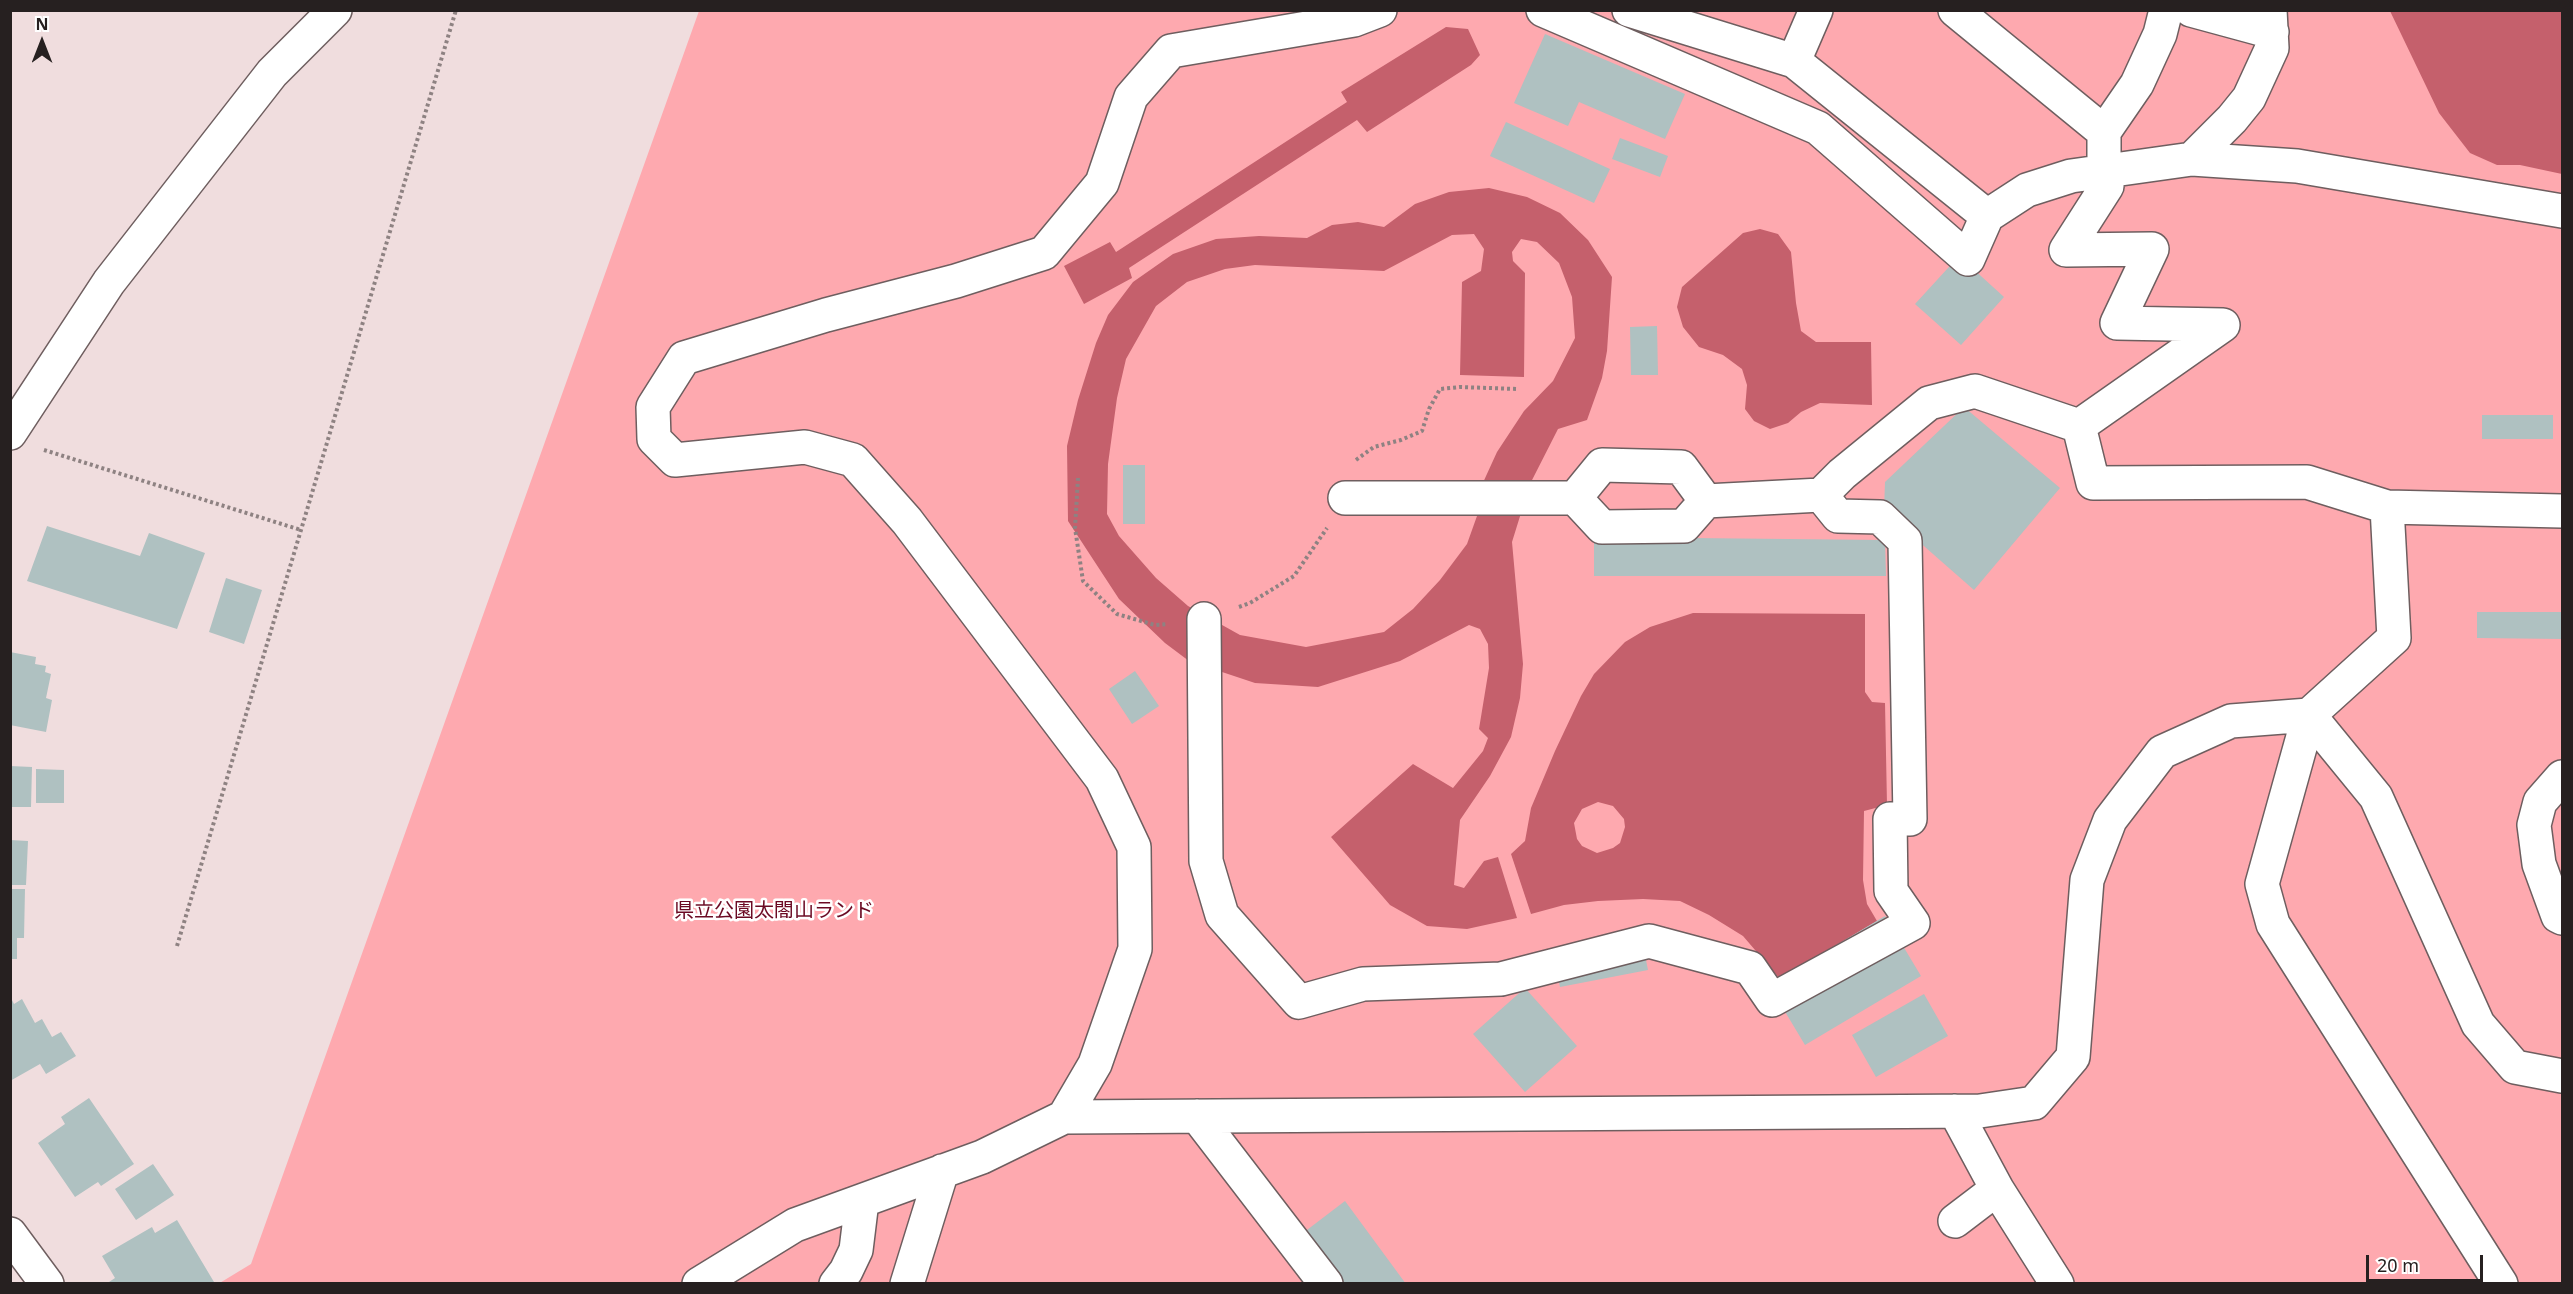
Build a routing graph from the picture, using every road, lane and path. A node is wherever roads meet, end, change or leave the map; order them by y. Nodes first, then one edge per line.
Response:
1 (335, 10) edge
2 (456, 10) edge
3 (1380, 10) edge
4 (1543, 10) edge
5 (1629, 10) edge
6 (1816, 10) edge
7 (1955, 10) edge
8 (2166, 10) edge
9 (2191, 10) edge
10 (2271, 21) edge
11 (1794, 61) junction
12 (2104, 132) junction
13 (2192, 159) junction
14 (2104, 172) junction
15 (2562, 211) edge
16 (1987, 216) junction
17 (1517, 389) dead end
18 (2079, 426) junction
19 (22, 440) edge
20 (1078, 478) dead end
21 (1821, 495) junction
22 (1346, 498) junction
23 (1575, 498) junction
24 (1706, 501) junction
25 (2387, 507) junction
26 (2562, 511) edge
27 (301, 530) junction
28 (1204, 619) junction
29 (2309, 715) junction
30 (2562, 777) edge
31 (2562, 918) edge
32 (177, 946) dead end
33 (2562, 1076) edge
34 (1955, 1111) junction
35 (1197, 1116) junction
36 (1064, 1117) junction
37 (942, 1171) junction
38 (1997, 1190) junction
39 (862, 1201) junction
40 (1955, 1221) dead end
41 (10, 1234) edge
42 (2499, 1282) edge
43 (47, 1284) edge
44 (699, 1284) edge
45 (836, 1284) edge
46 (907, 1284) edge
47 (1326, 1284) edge
48 (2057, 1284) edge

1 - 19 street
2 - 27 path
3 - 36 street
4 - 16 street
5 - 11 street
6 - 11 street
7 - 12 street
8 - 12 street
9 - 10 street
10 - 13 street
11 - 16 street
12 - 14 street
13 - 14 street
13 - 15 street
14 - 16 street
14 - 18 street
17 - 22 path
18 - 21 street
18 - 25 street
19 - 27 path
20 - 28 path
21 - 24 street
21 - 28 street
22 - 23 street
22 - 28 path
23 - 24 street
23 - 24 street
25 - 26 street
25 - 29 street
27 - 32 path
29 - 33 street
29 - 34 street
29 - 42 street
30 - 31 street
34 - 35 street
34 - 38 street
35 - 36 street
35 - 47 street
36 - 37 street
37 - 39 street
37 - 46 street
38 - 40 street
38 - 48 street
39 - 44 street
39 - 45 street
41 - 43 street

